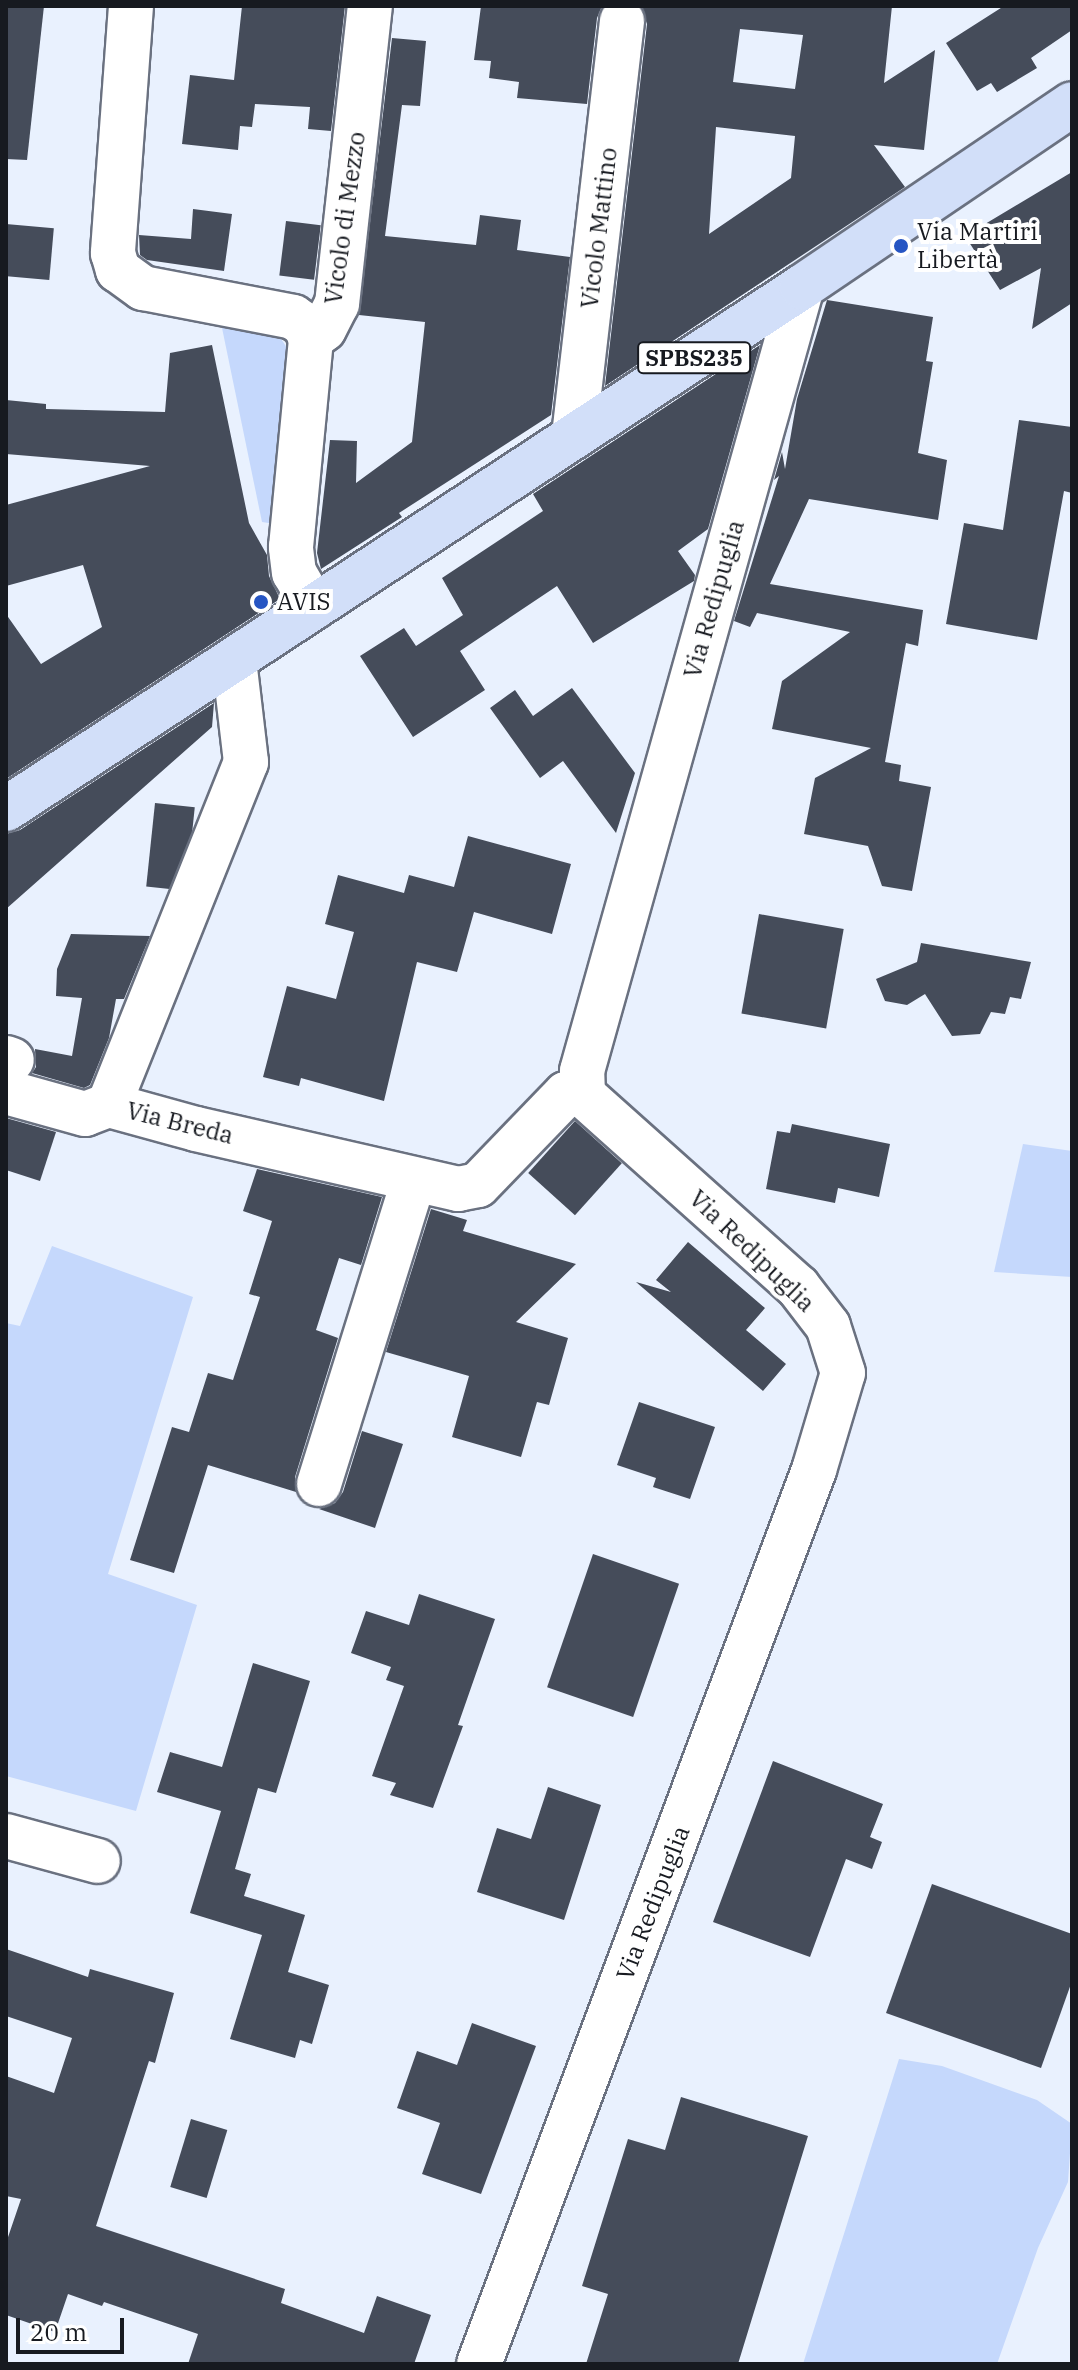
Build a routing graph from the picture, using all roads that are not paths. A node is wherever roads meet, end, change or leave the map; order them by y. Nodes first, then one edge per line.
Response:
1 (131, 6) edge
2 (370, 6) edge
3 (622, 21) dead end
4 (1072, 104) edge
5 (802, 287) junction
6 (311, 339) junction
7 (574, 436) junction
8 (314, 607) junction
9 (234, 660) junction
10 (6, 809) edge
11 (8, 1070) edge
12 (583, 1095) junction
13 (109, 1105) junction
14 (414, 1179) junction
15 (319, 1484) dead end
16 (6, 1836) edge
17 (98, 1861) dead end
18 (479, 2364) edge

1 - 6 street
2 - 6 street, Vicolo di Mezzo
3 - 7 street, Vicolo Mattino
4 - 5 main road, SPBS235
5 - 7 main road, SPBS235
5 - 12 street, Via Redipuglia
6 - 8 street
7 - 8 main road, SPBS235
8 - 9 main road, SPBS235
9 - 10 main road, SPBS235
9 - 13 street, Via Breda
11 - 13 street
12 - 14 street, Via Breda
12 - 18 street, Via Redipuglia
13 - 14 street, Via Breda
14 - 15 street
16 - 17 street

